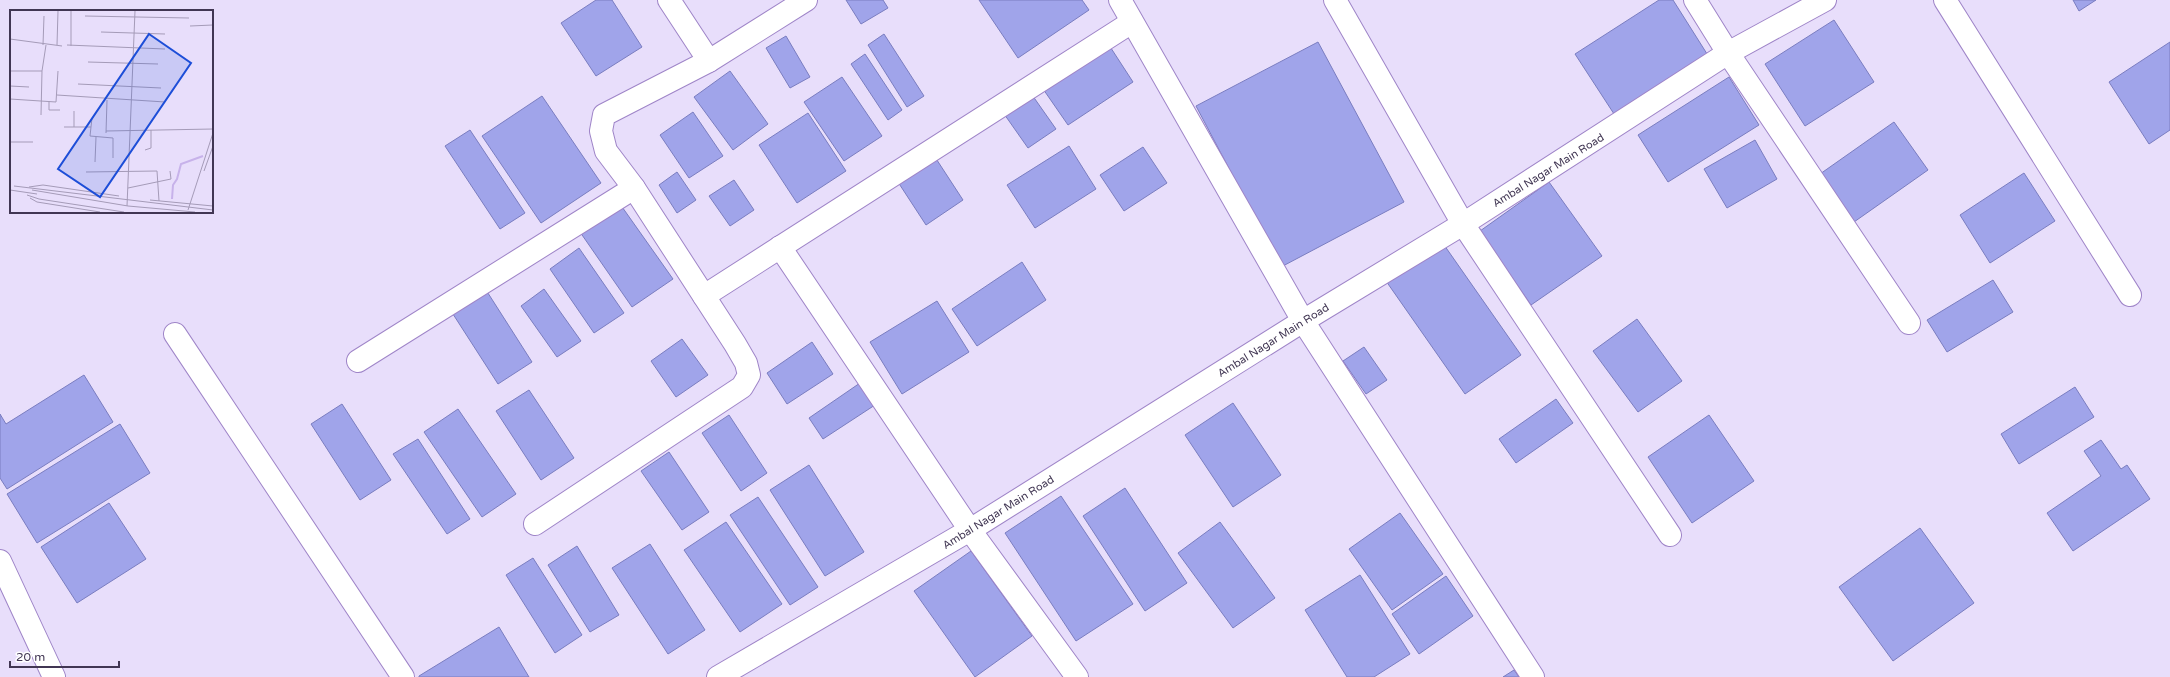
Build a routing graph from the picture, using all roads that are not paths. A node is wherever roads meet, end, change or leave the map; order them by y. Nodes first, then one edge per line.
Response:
1 (669, 0) edge
2 (806, 0) edge
3 (1120, 0) edge
4 (1335, 0) edge
5 (1694, 0) edge
6 (1825, 0) edge
7 (1945, 0) edge
8 (1132, 22) junction
9 (1728, 53) junction
10 (708, 60) junction
11 (634, 188) junction
12 (1463, 224) junction
13 (780, 248) junction
14 (2130, 295) dead end
15 (704, 296) junction
16 (1303, 321) junction
17 (1910, 323) dead end
18 (174, 334) dead end
19 (358, 361) dead end
20 (535, 524) dead end
21 (970, 530) junction
22 (1670, 535) dead end
23 (0, 561) edge
24 (54, 677) edge
25 (403, 677) edge
26 (718, 677) edge
27 (1077, 677) edge
28 (1533, 677) edge

1 - 10 street
2 - 10 street
3 - 8 street
4 - 12 street
5 - 9 street
6 - 9 street, Ambal Nagar Main Road
7 - 14 street
8 - 13 street
8 - 16 street
9 - 12 street, Ambal Nagar Main Road
9 - 17 street
10 - 11 street
11 - 15 street
11 - 19 street
12 - 16 street, Ambal Nagar Main Road
12 - 22 street
13 - 15 street
13 - 21 street
15 - 20 street
16 - 21 street, Ambal Nagar Main Road
16 - 28 street
18 - 25 street
21 - 26 street, Ambal Nagar Main Road
21 - 27 street
23 - 24 street

